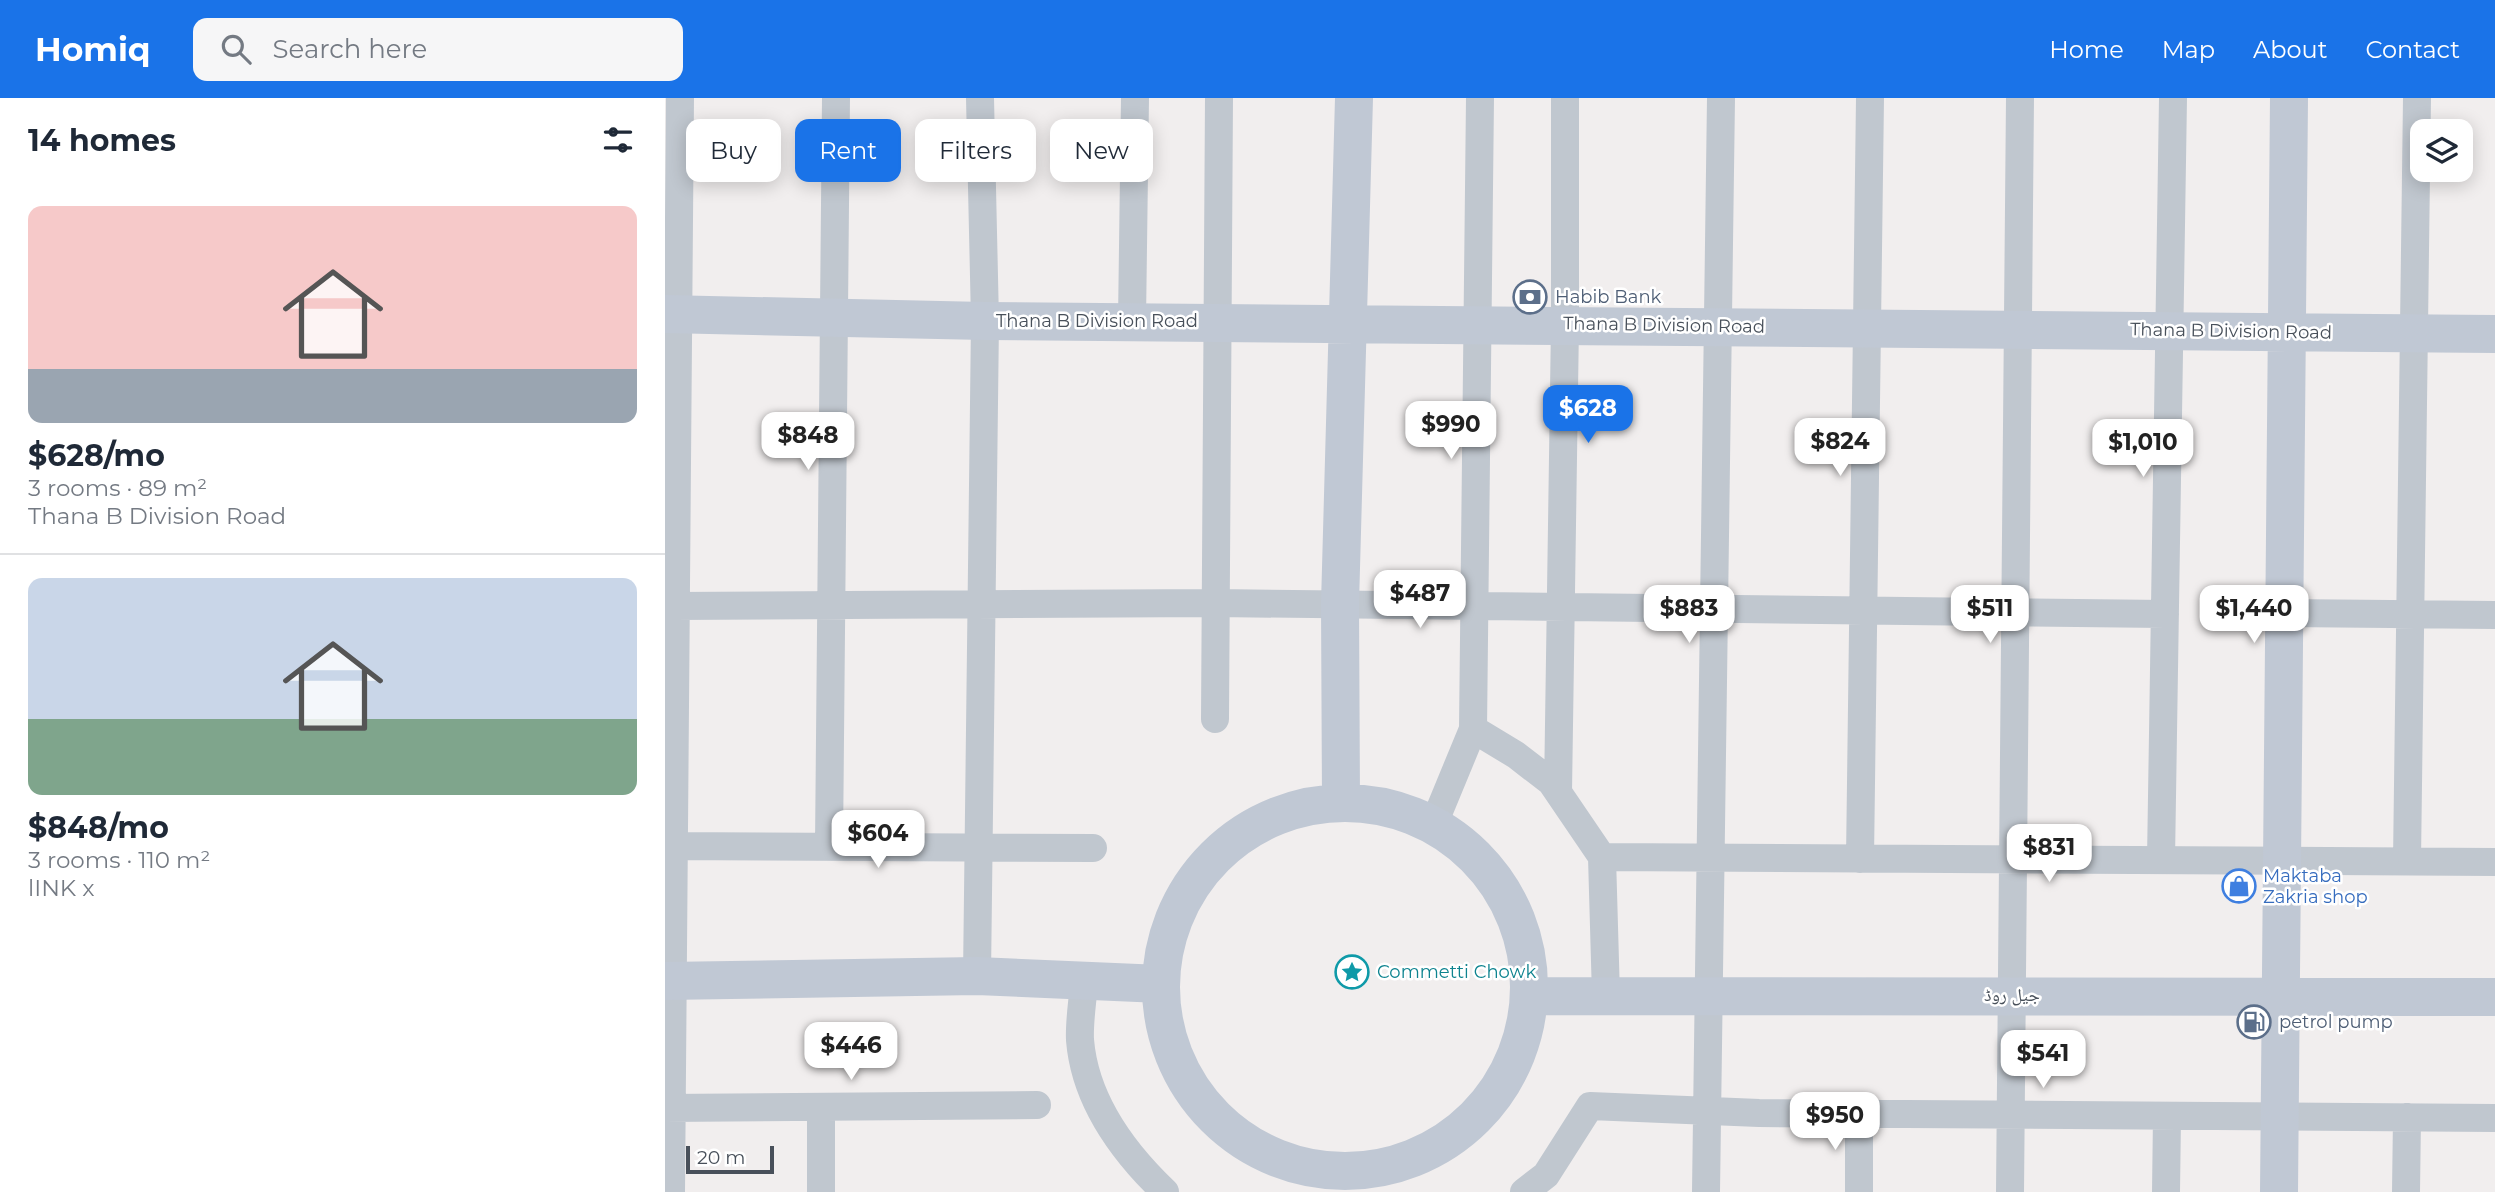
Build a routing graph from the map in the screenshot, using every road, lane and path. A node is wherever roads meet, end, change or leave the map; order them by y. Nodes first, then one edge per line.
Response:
1 (680, 98) edge
2 (836, 98) edge
3 (980, 98) edge
4 (1135, 98) edge
5 (1219, 98) edge
6 (1354, 98) edge
7 (1480, 98) edge
8 (1565, 98) edge
9 (1721, 98) edge
10 (1870, 98) edge
11 (2020, 98) edge
12 (2173, 98) edge
13 (2289, 98) edge
14 (2417, 98) edge
15 (672, 314) edge
16 (834, 317) junction
17 (985, 321) junction
18 (1132, 321) junction
19 (1219, 321) junction
20 (1348, 322) junction
21 (1477, 323) junction
22 (1566, 324) junction
23 (1717, 326) junction
24 (1867, 327) junction
25 (2018, 329) junction
26 (2170, 331) junction
27 (2287, 332) junction
28 (2414, 333) junction
29 (2495, 334) edge
30 (1216, 603) junction
31 (831, 604) junction
32 (980, 604) junction
33 (1340, 604) junction
34 (675, 606) junction
35 (1475, 606) junction
36 (1561, 607) junction
37 (1714, 608) junction
38 (1863, 610) junction
39 (2015, 612) junction
40 (2284, 613) junction
41 (2165, 614) junction
42 (2411, 614) junction
43 (2495, 615) edge
44 (1215, 719) dead end
45 (1473, 729) junction
46 (1557, 792) junction
47 (1341, 801) junction
48 (1433, 826) junction
49 (829, 845) junction
50 (670, 846) edge
51 (978, 846) junction
52 (1093, 848) dead end
53 (1602, 857) junction
54 (1710, 858) junction
55 (1860, 859) junction
56 (2013, 859) junction
57 (2161, 860) junction
58 (2282, 860) junction
59 (2407, 861) junction
60 (2495, 862) edge
61 (977, 976) junction
62 (669, 981) edge
63 (1084, 981) junction
64 (1161, 984) junction
65 (2011, 995) junction
66 (2281, 995) junction
67 (1529, 996) junction
68 (1606, 996) junction
69 (1708, 996) junction
70 (2495, 997) edge
71 (1037, 1105) dead end
72 (821, 1107) junction
73 (668, 1108) edge
74 (1707, 1111) junction
75 (1859, 1113) junction
76 (2010, 1115) junction
77 (2167, 1116) junction
78 (2280, 1116) junction
79 (2407, 1117) junction
80 (2495, 1118) edge
81 (1559, 1153) junction
82 (1353, 1184) edge
83 (671, 1192) edge
84 (821, 1192) edge
85 (1165, 1192) edge
86 (1524, 1192) edge
87 (1558, 1192) edge
88 (1706, 1192) edge
89 (1859, 1192) edge
90 (2010, 1192) edge
91 (2166, 1192) edge
92 (2279, 1192) edge
93 (2406, 1192) edge

1 - 15 street
2 - 16 street
3 - 17 street
4 - 18 street
5 - 19 street
6 - 20 main road
7 - 21 street
8 - 22 street
9 - 23 street
10 - 24 street
11 - 25 street
12 - 26 street
13 - 27 main road
14 - 28 street
15 - 16 main road, Thana B Division Road
15 - 34 street
16 - 17 main road, Thana B Division Road
16 - 31 street
17 - 18 main road, Thana B Division Road
17 - 32 street
18 - 19 main road, Thana B Division Road
19 - 20 main road, Thana B Division Road
19 - 30 street
20 - 21 main road, Thana B Division Road
20 - 33 main road
21 - 22 main road, Thana B Division Road
21 - 35 street
22 - 23 main road, Thana B Division Road
22 - 36 street
23 - 24 main road, Thana B Division Road
23 - 37 street
24 - 25 main road, Thana B Division Road
24 - 38 street
25 - 26 main road, Thana B Division Road
25 - 39 street
26 - 27 main road, Thana B Division Road
26 - 41 street
27 - 28 main road, Thana B Division Road
27 - 40 main road
28 - 29 main road, Thana B Division Road
28 - 42 street
30 - 32 street
30 - 33 street
30 - 44 street
31 - 32 street
31 - 34 street
31 - 49 street
32 - 51 street
33 - 35 street
33 - 47 main road
34 - 50 street
35 - 36 street
35 - 45 street
36 - 37 street
36 - 46 street
37 - 38 street
37 - 54 street
38 - 39 street
38 - 55 street
39 - 41 street
39 - 56 street
40 - 42 street
40 - 58 main road
41 - 57 street
42 - 43 street
42 - 59 street
45 - 46 street
45 - 48 street
46 - 53 street
47 - 48 main road
47 - 64 main road
48 - 67 main road
49 - 50 street
49 - 51 street
50 - 62 street
51 - 52 street
51 - 61 street
53 - 54 street
53 - 68 street
54 - 55 street
54 - 69 street
55 - 56 street
56 - 57 street
56 - 65 street
57 - 58 street
58 - 59 street
58 - 66 main road
59 - 60 street
61 - 62 main road
61 - 63 main road
62 - 73 street
63 - 64 main road
63 - 85 street
64 - 82 main road
65 - 66 main road, جیل روڈ
65 - 69 main road, جیل روڈ
65 - 76 street
66 - 70 main road, جیل روڈ
66 - 78 main road
67 - 68 main road, جیل روڈ
67 - 82 main road
68 - 69 main road, جیل روڈ
69 - 74 street
71 - 72 street
72 - 73 street
72 - 84 street
73 - 83 street
74 - 75 street
74 - 81 street
74 - 88 street
75 - 76 street
75 - 89 street
76 - 77 street
76 - 90 street
77 - 78 street
77 - 91 street
78 - 79 street
78 - 92 main road
79 - 80 street
79 - 93 street
81 - 86 street
81 - 87 street

